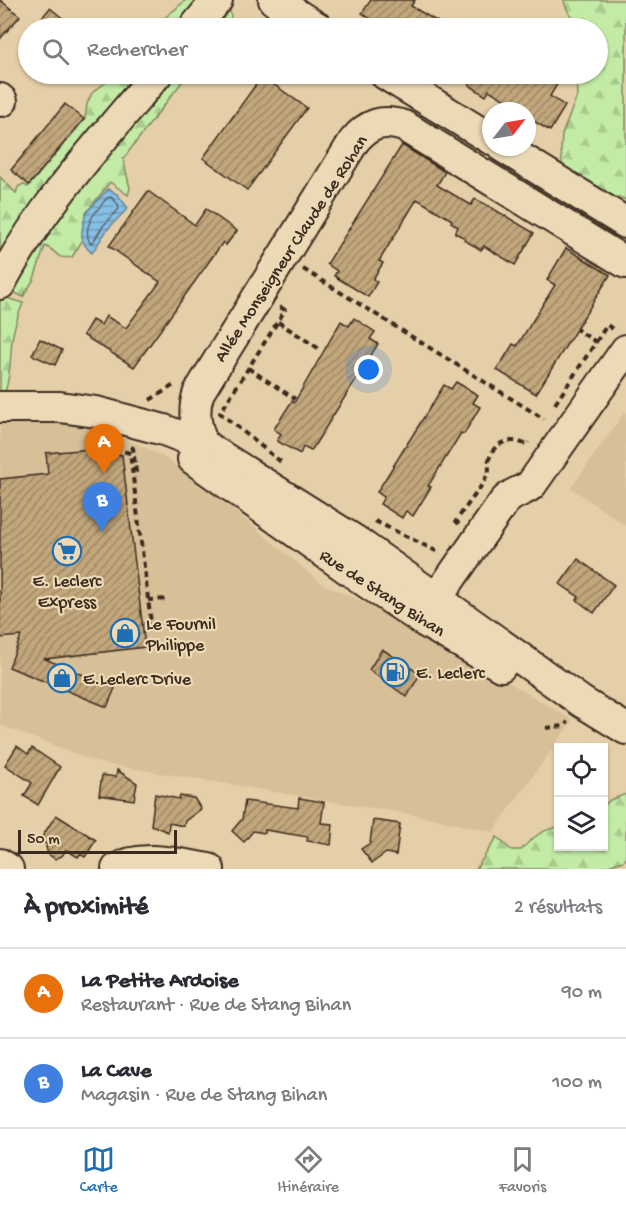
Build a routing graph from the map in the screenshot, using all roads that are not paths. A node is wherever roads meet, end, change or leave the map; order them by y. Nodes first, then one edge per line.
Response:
1 (217, 0) edge
2 (274, 0) edge
3 (202, 18) edge
4 (302, 18) edge
5 (149, 84) edge
6 (401, 84) edge
7 (482, 133) edge
8 (518, 156) edge
9 (626, 223) edge
10 (626, 263) edge
11 (0, 284) edge
12 (621, 341) edge
13 (0, 407) edge
14 (123, 423) junction
15 (203, 445) junction
16 (362, 530) junction
17 (366, 582) junction
18 (436, 599) junction
19 (510, 651) junction
20 (626, 729) edge
21 (626, 748) edge
22 (0, 864) edge
23 (8, 869) edge
24 (117, 869) edge
25 (209, 869) edge

1 - 3 street
2 - 4 street
5 - 11 street
6 - 7 street
8 - 9 street
10 - 15 street, Allée Monseigneur Claude de Rohan
12 - 18 street
13 - 14 street, Rue de Stang Bihan
14 - 15 street, Rue de Stang Bihan
14 - 17 street, Rue de Stang Bihan
15 - 16 street, Rue de Stang Bihan
16 - 17 street
16 - 18 street, Rue de Stang Bihan
17 - 19 street
17 - 21 street, Rue de Stang Bihan
18 - 19 street, Rue de Stang Bihan
19 - 20 street, Rue de Stang Bihan
22 - 23 street
24 - 25 street

